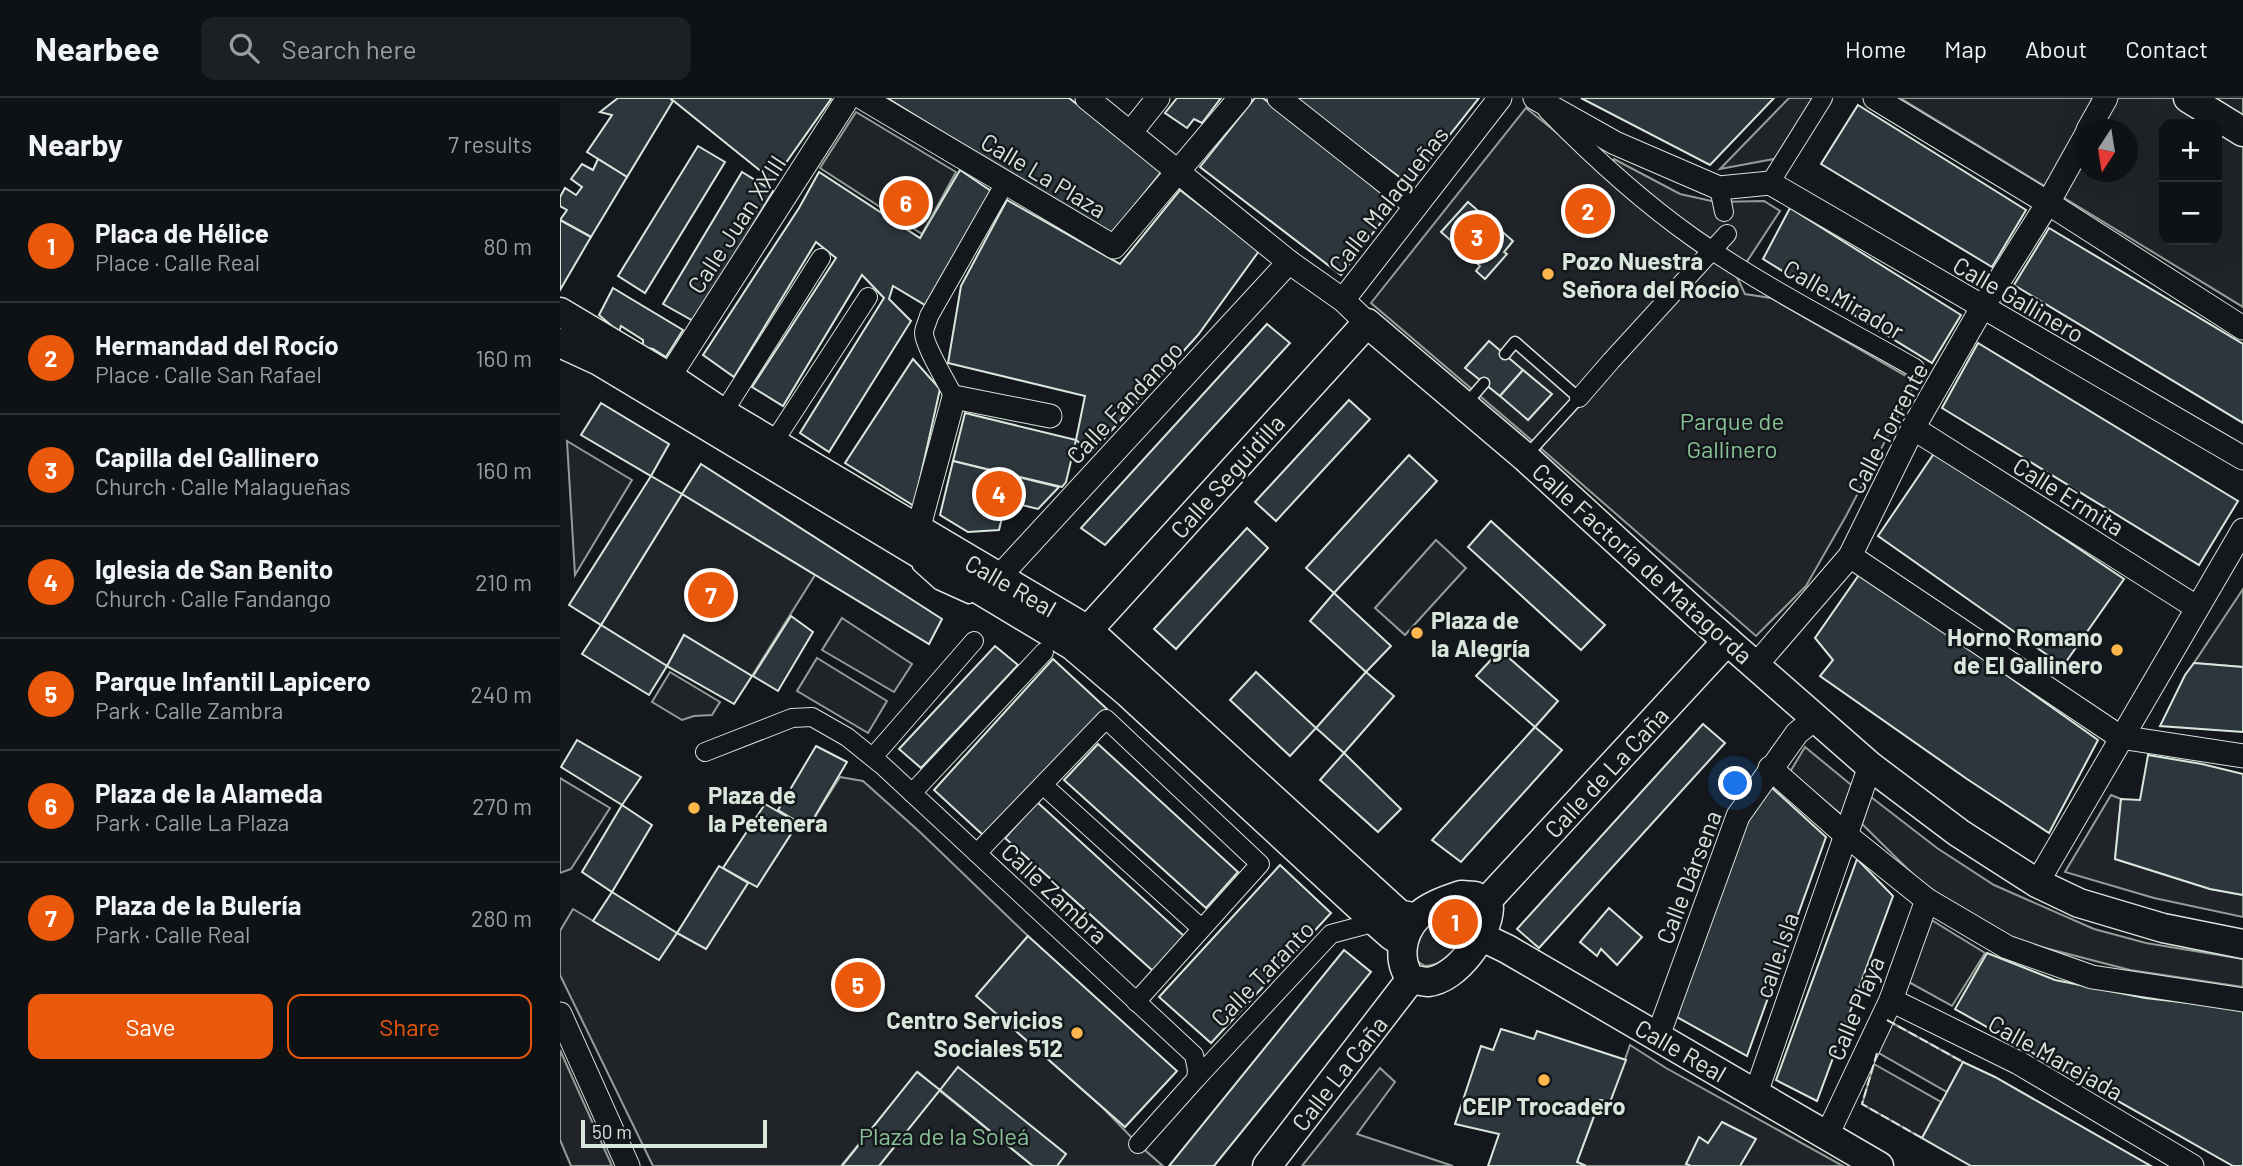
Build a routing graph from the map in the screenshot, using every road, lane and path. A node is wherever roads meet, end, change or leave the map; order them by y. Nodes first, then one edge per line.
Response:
1 (848, 98) edge
2 (863, 98) edge
3 (1087, 98) edge
4 (1158, 98) edge
5 (1240, 98) edge
6 (1279, 98) edge
7 (1500, 98) edge
8 (1535, 98) edge
9 (1823, 98) edge
10 (1875, 98) edge
11 (2106, 98) edge
12 (2188, 98) edge
13 (2094, 119) edge
14 (1131, 132) junction
15 (2243, 132) edge
16 (2075, 153) edge
17 (1177, 171) junction
18 (1005, 183) junction
19 (1770, 183) junction
20 (1720, 188) junction
21 (2048, 203) junction
22 (1416, 206) junction
23 (1724, 212) dead end
24 (1727, 234) dead end
25 (1712, 250) junction
26 (821, 258) dead end
27 (1289, 262) junction
28 (868, 297) dead end
29 (1343, 300) junction
30 (1982, 308) junction
31 (561, 312) edge
32 (1367, 323) junction
33 (2243, 327) edge
34 (560, 343) edge
35 (1505, 354) dead end
36 (1915, 368) dead end
37 (669, 377) junction
38 (1484, 383) dead end
39 (954, 397) junction
40 (1579, 398) junction
41 (1465, 405) junction
42 (723, 413) junction
43 (1050, 416) dead end
44 (1913, 428) junction
45 (773, 443) junction
46 (1525, 457) junction
47 (2243, 458) edge
48 (2243, 530) edge
49 (908, 536) junction
50 (1850, 556) junction
51 (998, 578) junction
52 (2196, 607) junction
53 (1080, 638) junction
54 (974, 641) dead end
55 (1727, 641) junction
56 (1044, 652) dead end
57 (1756, 665) junction
58 (1816, 718) junction
59 (2120, 737) junction
60 (705, 752) dead end
61 (2243, 756) edge
62 (878, 761) junction
63 (1870, 766) junction
64 (1770, 768) junction
65 (1043, 785) junction
66 (912, 793) junction
67 (1846, 835) junction
68 (977, 853) junction
69 (2037, 883) junction
70 (1927, 900) junction
71 (1485, 903) junction
72 (1376, 922) junction
73 (1201, 928) junction
74 (1409, 930) junction
75 (1480, 936) junction
76 (2243, 944) edge
77 (1411, 979) junction
78 (1891, 1000) junction
79 (2243, 1000) edge
80 (1136, 1002) junction
81 (560, 1014) edge
82 (1658, 1036) junction
83 (1196, 1079) junction
84 (1756, 1093) junction
85 (1827, 1135) junction
86 (1138, 1144) dead end
87 (628, 1166) edge
88 (1268, 1166) edge
89 (1880, 1166) edge
90 (2192, 1166) edge

1 - 37 street, Calle Juan XXIII
2 - 18 street, Calle La Plaza
3 - 14 street, Calle Factoría de Matagorda
4 - 14 street
5 - 17 street
6 - 22 street
7 - 22 street, Calle Malagueñas
8 - 20 street
8 - 25 street, Calle Mirador
9 - 19 street
10 - 21 street
11 - 13 street
12 - 15 street
14 - 17 street, Calle Factoría de Matagorda
16 - 21 street, Calle Torrente
17 - 18 street, Calle La Plaza
17 - 27 street, Calle Factoría de Matagorda
18 - 39 street
19 - 20 street
19 - 30 street, Calle Gallinero
20 - 23 street
21 - 30 street, Calle Torrente
21 - 33 street
22 - 29 street, Calle Malagueñas
24 - 25 street
25 - 36 street, Calle Mirador
25 - 40 street
26 - 42 street
27 - 29 street, Calle Factoría de Matagorda
27 - 51 street, Calle Fandango
28 - 45 street
29 - 32 street, Calle Factoría de Matagorda
30 - 44 street, Calle Torrente
30 - 47 street, Calle Gallinero
31 - 37 street, Calle Real
32 - 41 street, Calle Factoría de Matagorda
32 - 53 street, Calle Seguidilla
34 - 49 street, Calle Real
35 - 40 lane
37 - 42 street, Calle Real
38 - 41 lane
39 - 43 street
39 - 49 street
40 - 46 lane
41 - 46 street, Calle Factoría de Matagorda
42 - 45 street, Calle Real
44 - 50 street, Calle Torrente
44 - 52 street, Calle Ermita
45 - 49 street, Calle Real
46 - 55 street, Calle Factoría de Matagorda
48 - 52 street
49 - 51 street, Calle Real
49 - 53 street, Calle Real
50 - 57 street, Calle Torrente
50 - 59 street
51 - 53 street, Calle Real
52 - 59 street
53 - 72 street, Calle Real
53 - 74 street, Calle Real
54 - 62 street
55 - 57 street, Calle Factoría de Matagorda
55 - 71 street, Calle de La Caña
56 - 66 street, Calle Real
57 - 58 street, Calle Factoría de Matagorda
58 - 63 street, Calle Factoría de Matagorda
58 - 64 street, Calle Dársena
59 - 61 street
59 - 69 street
60 - 62 street, Calle Zambra
62 - 66 street, Calle Zambra
63 - 67 street, calle Isla
63 - 69 street, Calle Factoría de Matagorda
64 - 67 street
64 - 82 street, Calle Dársena
65 - 68 street
65 - 73 street
65 - 73 street
66 - 68 street, Calle Zambra
67 - 70 street
67 - 84 street, calle Isla
68 - 80 street, Calle Zambra
69 - 76 street, Calle Factoría de Matagorda
70 - 78 street, Calle Playa
70 - 79 street
71 - 74 street
71 - 75 street
72 - 74 street, Calle Real
72 - 83 street, Calle Taranto
73 - 80 street
74 - 77 street
75 - 77 street
75 - 82 street, Calle Real
77 - 88 street, Calle La Caña
78 - 85 street, Calle Playa
78 - 90 street, Calle Marejada
80 - 83 street, Calle Zambra
81 - 87 street
82 - 84 street, Calle Real
83 - 86 street, Calle Taranto
84 - 85 street, Calle Real
85 - 89 street, Calle Real

